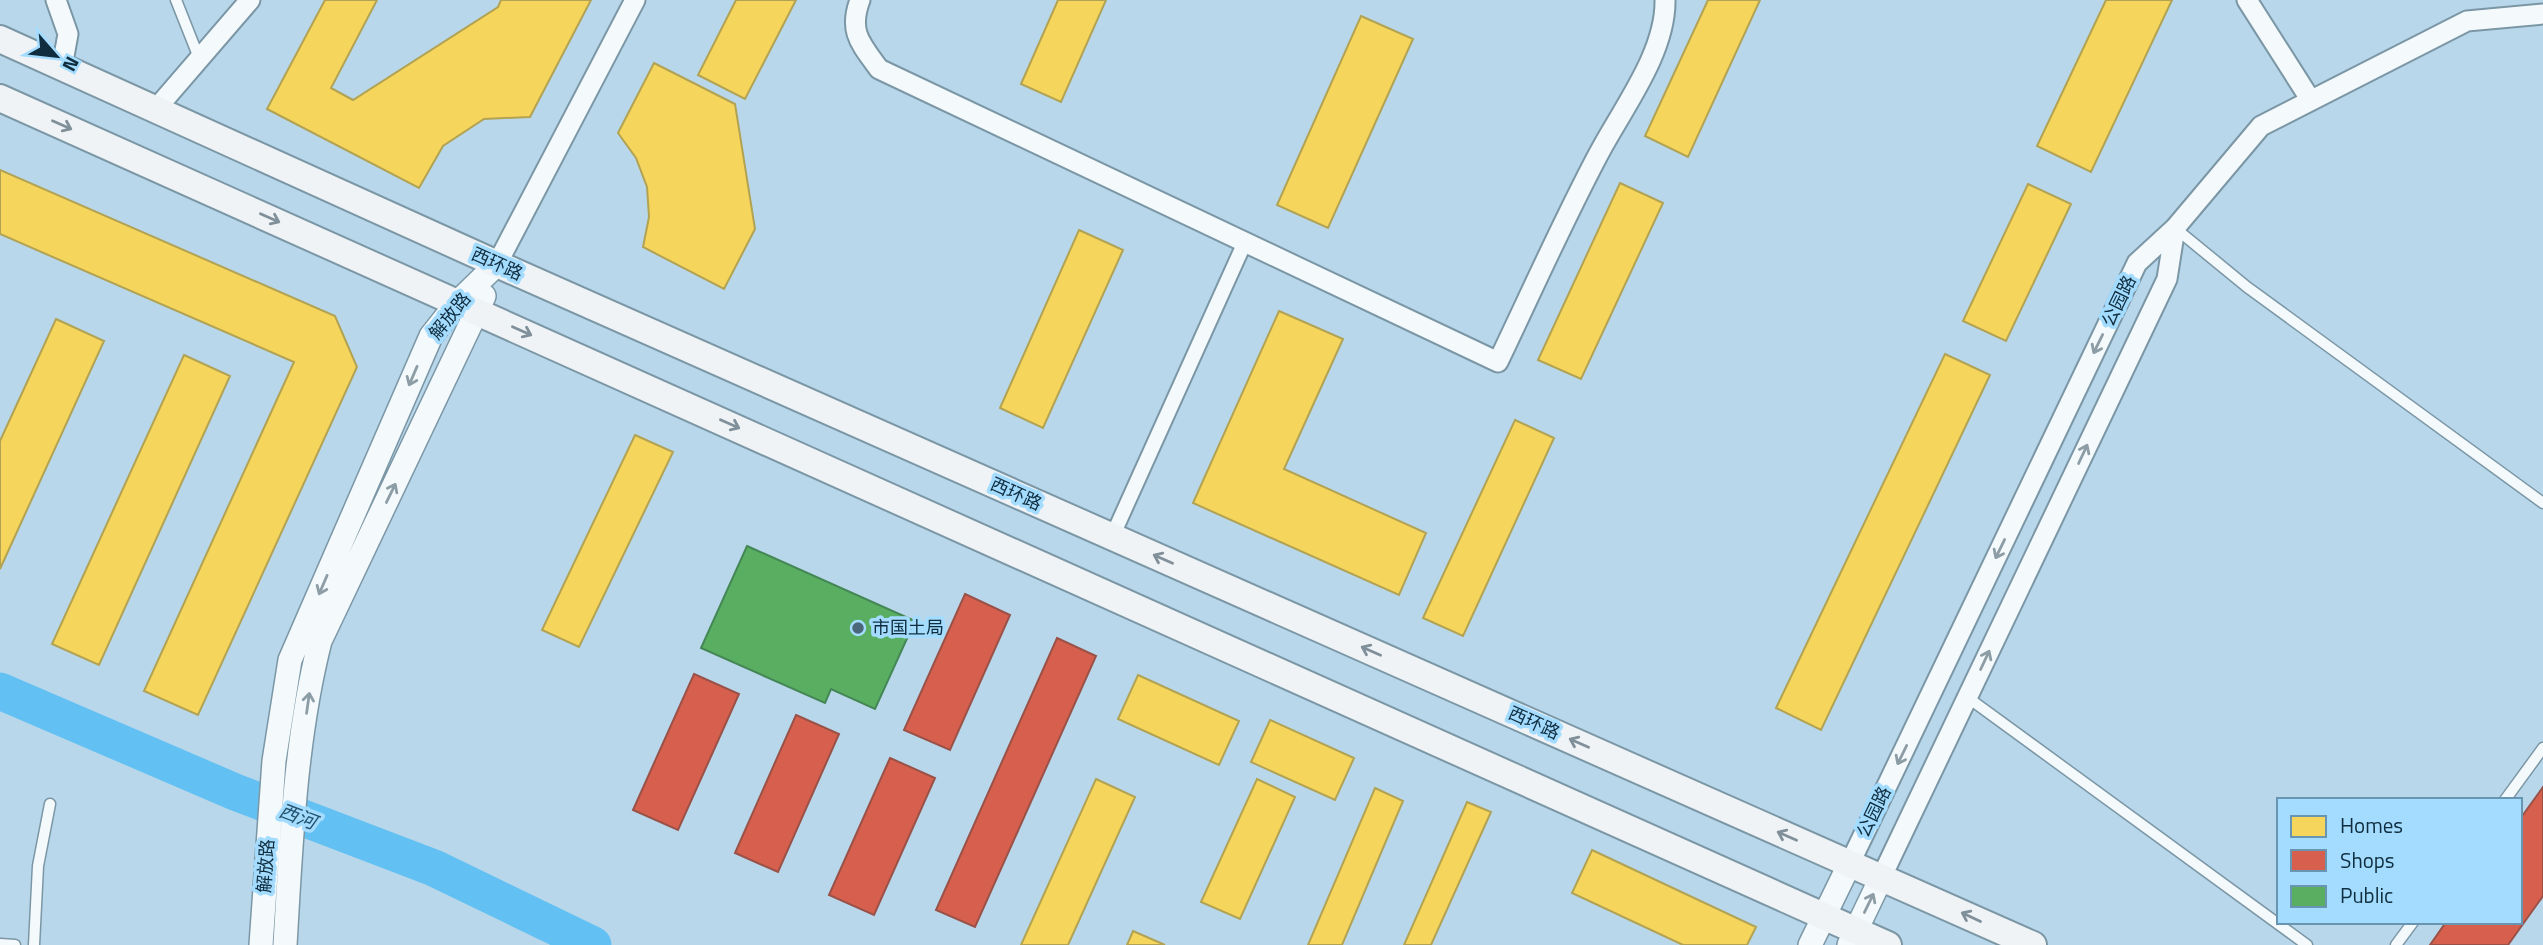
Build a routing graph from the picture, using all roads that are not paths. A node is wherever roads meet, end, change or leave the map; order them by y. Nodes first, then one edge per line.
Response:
1 (56, 0) edge
2 (176, 0) edge
3 (250, 0) edge
4 (635, 0) edge
5 (860, 0) edge
6 (1665, 0) edge
7 (2247, 0) edge
8 (2543, 14) edge
9 (0, 39) edge
10 (199, 59) junction
11 (62, 66) junction
12 (0, 97) edge
13 (2310, 99) junction
14 (156, 108) junction
15 (2175, 228) junction
16 (1245, 242) junction
17 (497, 264) junction
18 (468, 307) junction
19 (2543, 503) edge
20 (1112, 537) junction
21 (1967, 697) junction
22 (2543, 748) edge
23 (2506, 798) edge
24 (50, 804) dead end
25 (1850, 863) junction
26 (1882, 876) junction
27 (1824, 915) junction
28 (2277, 923) edge
29 (2278, 924) edge
30 (2412, 924) edge
31 (1852, 938) edge
32 (0, 944) edge
33 (15, 945) edge
34 (34, 945) edge
35 (261, 945) edge
36 (285, 945) edge
37 (1810, 945) edge
38 (1888, 945) edge
39 (2033, 945) edge
40 (2307, 945) edge
41 (2396, 945) edge

1 - 11 street
2 - 10 lane
3 - 10 street
4 - 17 street
5 - 16 street
6 - 16 street
7 - 13 street
8 - 13 street
9 - 11 main road, 西环路
10 - 14 street
11 - 14 main road, 西环路
12 -> 18 main road
13 - 15 street
14 - 17 main road, 西环路
15 - 19 lane
21 -> 15 street, 公园路
15 -> 25 street, 公园路
16 - 20 street
17 - 18 street, 解放路
17 - 20 main road, 西环路
18 -> 27 main road
18 -> 35 street, 解放路
36 -> 18 street, 解放路
25 -> 20 main road, 西环路
21 - 26 street, 公园路
21 - 28 lane
22 - 23 lane
24 - 34 lane
25 - 26 main road, 西环路
25 - 27 street, 公园路
31 -> 26 street, 公园路
39 -> 26 main road, 西环路
27 - 31 main road
27 - 37 street, 公园路
29 - 40 lane
30 - 41 lane
31 - 38 main road
32 - 33 lane

